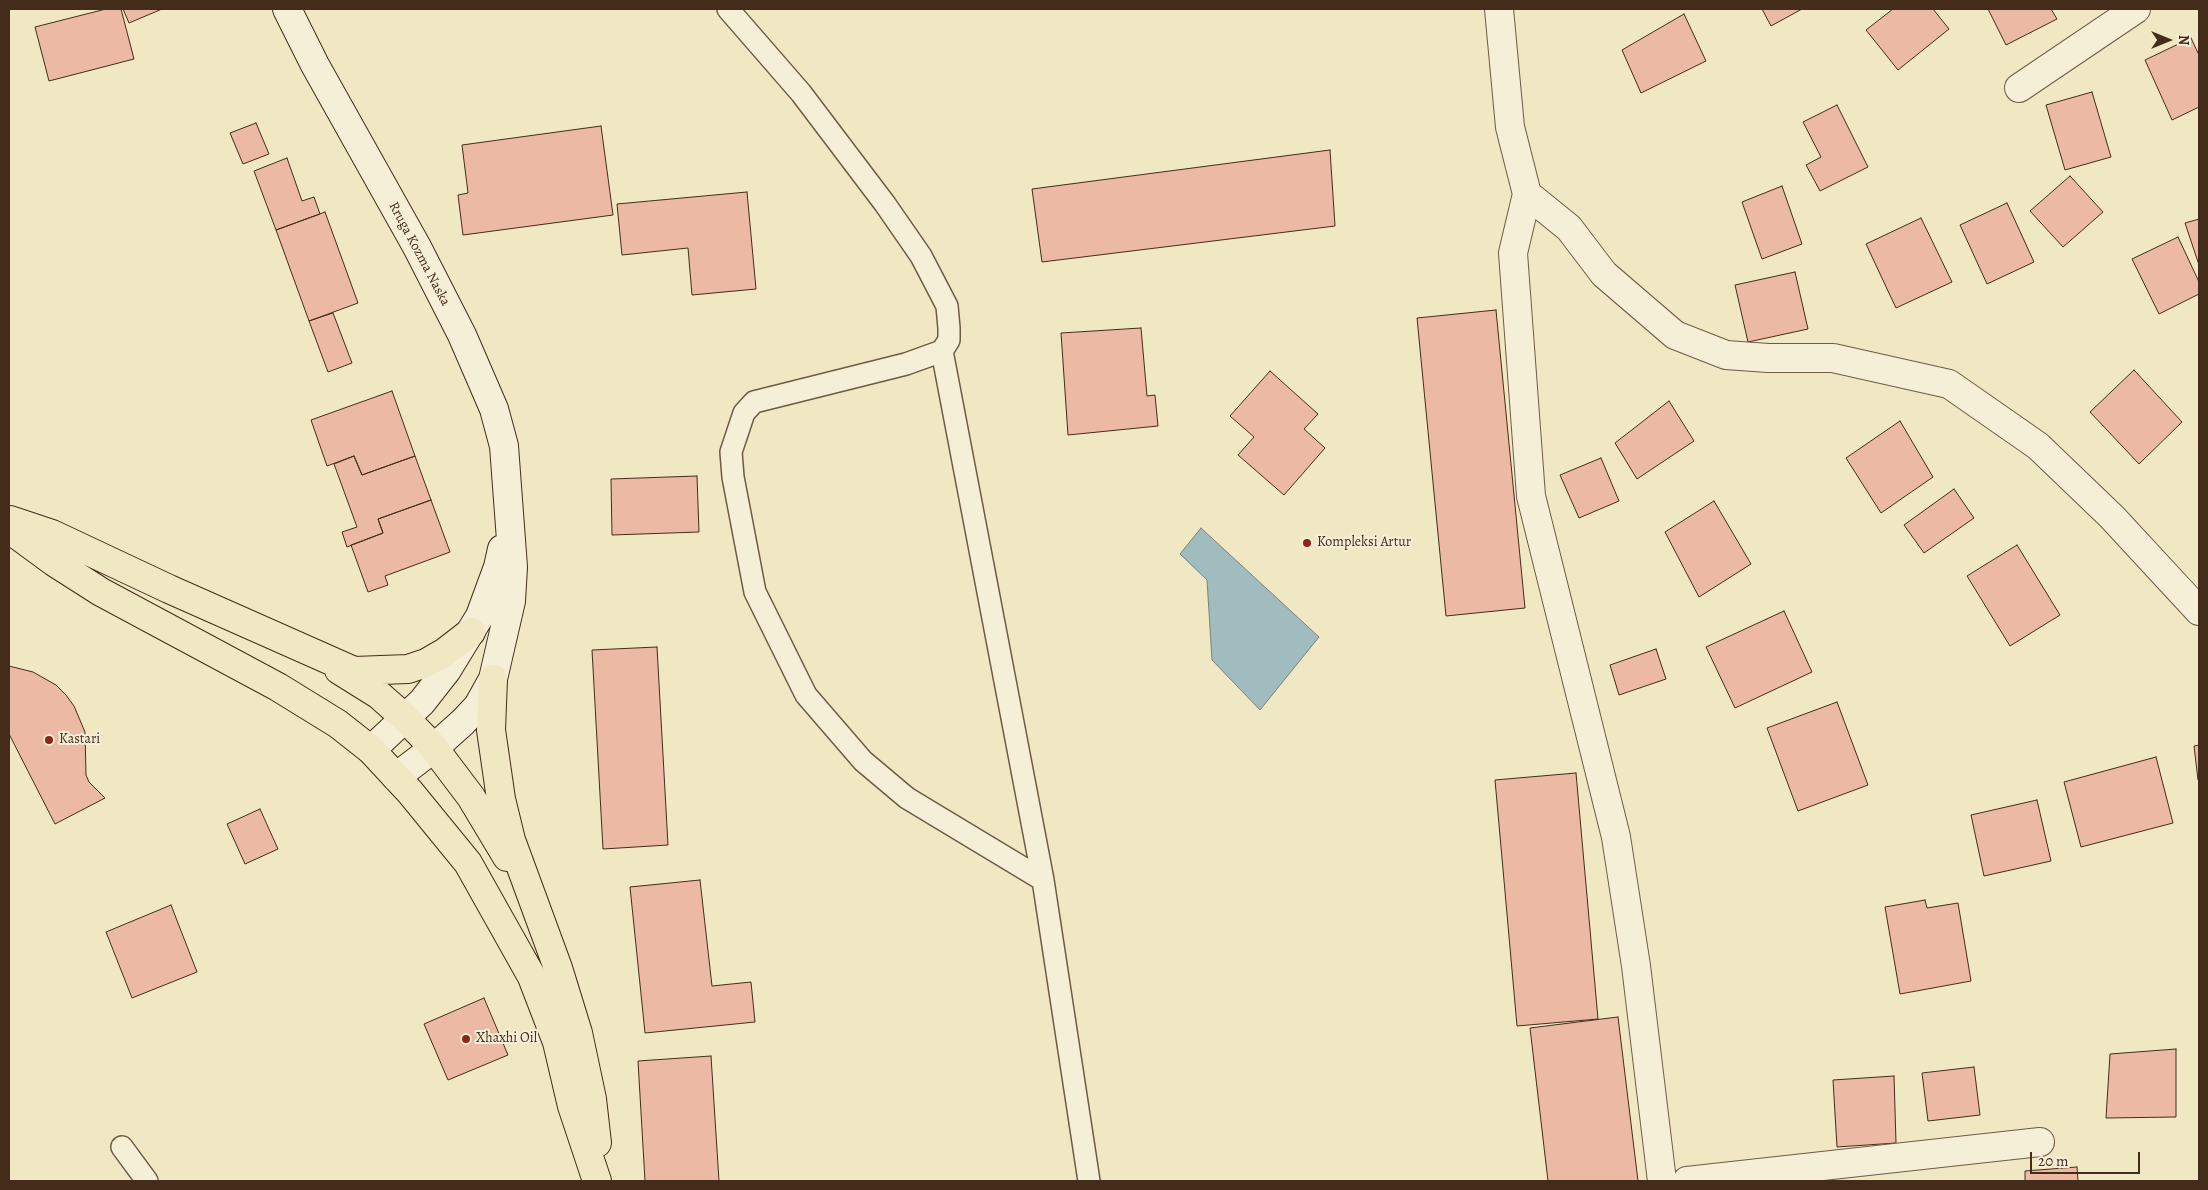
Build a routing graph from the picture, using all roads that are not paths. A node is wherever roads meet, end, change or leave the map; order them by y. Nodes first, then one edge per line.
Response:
1 (287, 9) edge
2 (728, 9) edge
3 (1499, 9) edge
4 (2136, 9) edge
5 (2020, 88) dead end
6 (1527, 194) junction
7 (942, 351) junction
8 (509, 514) junction
9 (9, 520) edge
10 (9, 529) edge
11 (2199, 611) edge
12 (471, 632) junction
13 (319, 656) junction
14 (493, 679) junction
15 (406, 718) junction
16 (434, 748) junction
17 (371, 750) junction
18 (396, 777) junction
19 (1043, 880) junction
20 (536, 913) junction
21 (2040, 1142) dead end
22 (122, 1147) dead end
23 (147, 1181) edge
24 (597, 1181) edge
25 (602, 1181) edge
26 (1089, 1181) edge
27 (1662, 1181) edge
28 (1687, 1181) edge

1 - 8 street, Rruga Kozma Naska
2 - 7 lane
3 - 6 street
4 - 5 street
6 - 11 street
6 - 27 street
7 - 19 lane
7 - 19 lane
8 - 12 street, Rruga Kozma Naska
8 - 14 street, Rruga Kozma Naska
9 - 13 main road
10 - 17 main road
12 - 13 main road
12 - 15 street, Rruga Kozma Naska
13 - 15 main road
14 - 16 street, Rruga Kozma Naska
14 - 20 main road
15 - 16 main road
15 - 17 street, Rruga Kozma Naska
16 - 18 street, Rruga Kozma Naska
16 - 20 main road
17 - 18 main road
18 - 24 main road
19 - 26 lane
20 - 25 main road
21 - 28 street
22 - 23 lane

